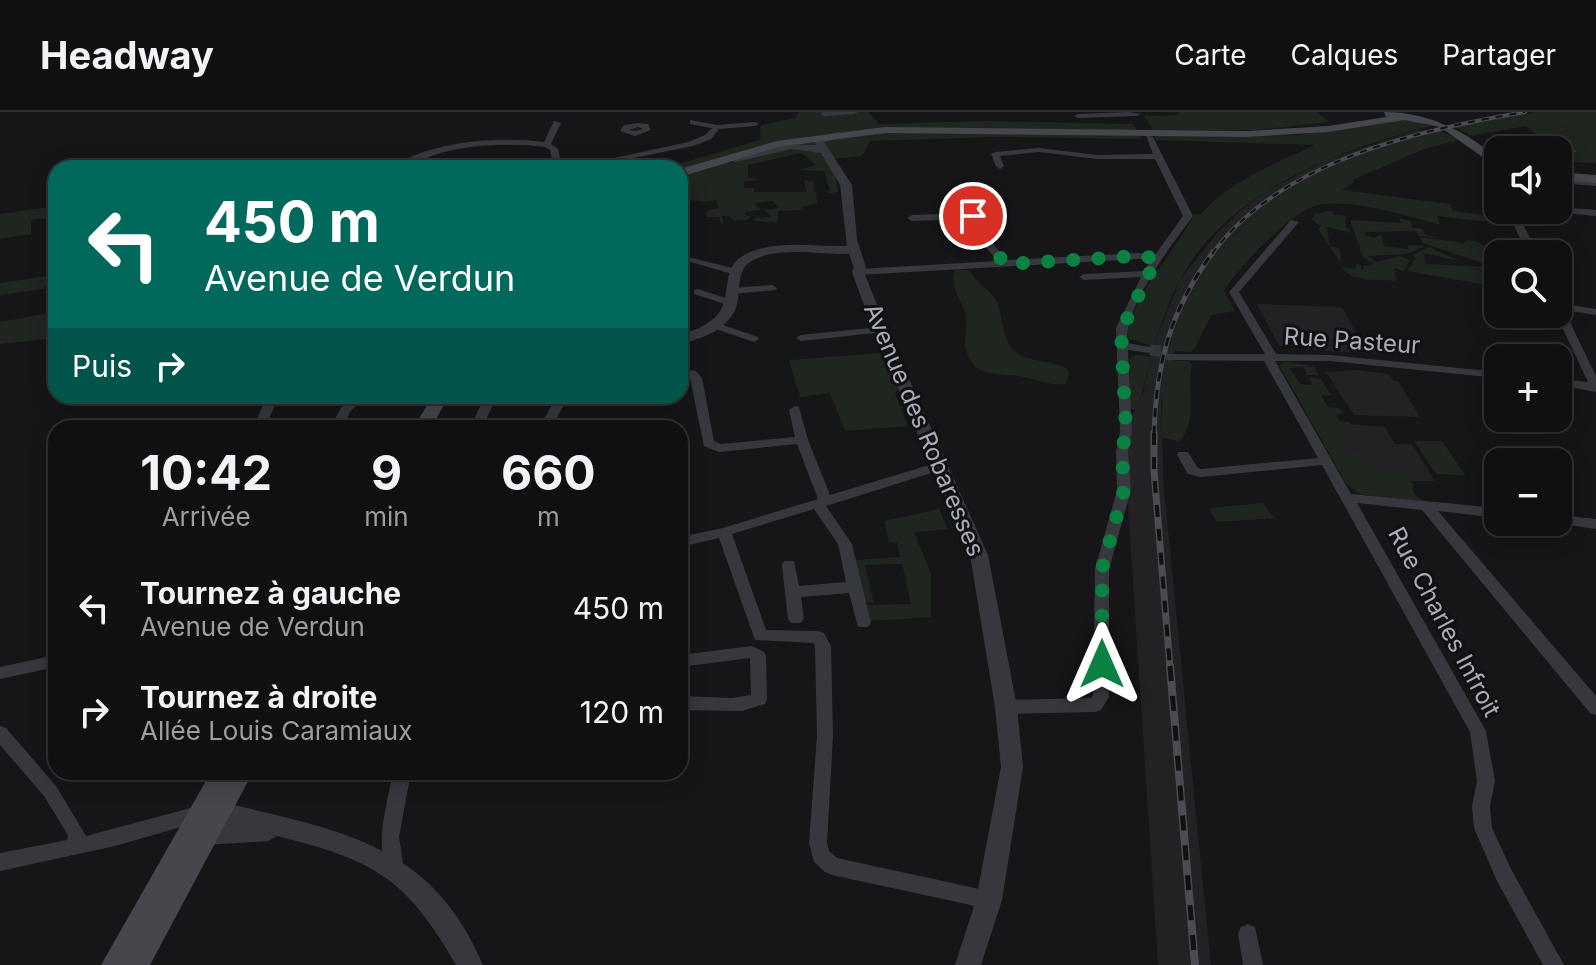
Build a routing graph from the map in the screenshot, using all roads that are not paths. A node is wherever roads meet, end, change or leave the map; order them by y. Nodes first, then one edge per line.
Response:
1 (854, 112) edge
2 (1385, 112) edge
3 (1137, 113) edge
4 (824, 114) edge
5 (1078, 116) dead end
6 (1409, 116) edge
7 (693, 122) dead end
8 (557, 123) dead end
9 (755, 124) dead end
10 (717, 127) junction
11 (1445, 127) dead end
12 (878, 130) junction
13 (937, 130) junction
14 (975, 130) junction
15 (483, 133) dead end
16 (1261, 134) junction
17 (487, 143) junction
18 (626, 144) junction
19 (547, 145) junction
20 (416, 147) dead end
21 (824, 149) junction
22 (429, 154) junction
23 (1484, 154) edge
24 (1159, 156) junction
25 (414, 160) edge
26 (556, 160) edge
27 (590, 160) edge
28 (630, 160) edge
29 (1000, 166) dead end
30 (688, 172) edge
31 (688, 172) edge
32 (1572, 179) edge
33 (1596, 181) edge
34 (968, 205) dead end
35 (1572, 211) edge
36 (1596, 213) edge
37 (973, 216) junction
38 (912, 218) dead end
39 (1294, 222) dead end
40 (847, 247) junction
41 (1157, 258) junction
42 (688, 259) edge
43 (1006, 264) junction
44 (736, 272) junction
45 (858, 272) junction
46 (1149, 274) junction
47 (1084, 277) dead end
48 (772, 288) dead end
49 (698, 292) dead end
50 (732, 297) junction
51 (1572, 307) edge
52 (1596, 312) edge
53 (714, 325) junction
54 (1572, 328) edge
55 (880, 330) junction
56 (688, 336) edge
57 (801, 338) dead end
58 (754, 339) dead end
59 (1584, 350) junction
60 (1122, 351) junction
61 (1150, 352) tunnel mouth
62 (1168, 354) tunnel mouth
63 (1271, 358) junction
64 (1596, 372) edge
65 (692, 373) dead end
66 (1484, 374) edge
67 (1572, 384) edge
68 (1596, 387) edge
69 (795, 410) dead end
70 (802, 440) junction
71 (1183, 455) dead end
72 (1327, 461) junction
73 (939, 466) junction
74 (1348, 498) junction
75 (822, 503) junction
76 (1425, 505) junction
77 (1484, 511) edge
78 (1572, 521) edge
79 (1596, 524) edge
80 (724, 532) junction
81 (688, 540) edge
82 (789, 565) dead end
83 (854, 587) junction
84 (792, 592) junction
85 (796, 619) dead end
86 (863, 623) dead end
87 (688, 660) edge
88 (48, 663) edge
89 (0, 673) edge
90 (688, 702) edge
91 (1006, 707) junction
92 (1596, 708) edge
93 (0, 733) edge
94 (220, 780) edge
95 (234, 780) edge
96 (401, 780) edge
97 (201, 824) junction
98 (75, 847) junction
99 (0, 862) edge
100 (385, 863) junction
101 (989, 900) junction
102 (1248, 934) dead end
103 (116, 965) edge
104 (134, 965) edge
105 (470, 965) edge
106 (968, 965) edge
107 (1253, 965) edge
108 (1554, 965) edge

1 - 4 street
2 - 6 main road
2 - 16 main road
3 - 5 street
3 - 24 street
6 - 16 main road
7 - 10 street
8 - 19 street
9 - 10 street
10 - 18 street
11 - 23 main road
12 - 14 main road
12 - 21 street
12 - 30 main road
13 - 14 main road
13 - 21 main road
13 - 21 main road
14 - 16 main road
15 - 17 street
17 - 19 street
17 - 22 street
18 - 27 street
18 - 28 street
19 - 26 street
20 - 22 street
21 - 31 main road
21 - 40 street, Avenue des Robaresses
22 - 25 street
24 - 29 street
24 - 41 street
32 - 33 main road
34 - 37 street
35 - 36 street
37 - 38 street
37 - 43 street
39 - 63 street, Rue Charles Infroit
40 - 44 street
40 - 45 street, Avenue des Robaresses
41 - 43 street
41 - 46 street
42 - 44 street
43 - 45 street
44 - 50 street
45 - 55 street, Avenue des Robaresses
46 - 47 street
46 - 60 street
48 - 50 street
49 - 50 street
50 - 53 street
51 - 52 street
53 - 56 street
53 - 58 street
54 - 59 street
55 - 57 street
55 - 73 street, Avenue des Robaresses
59 - 64 street
59 - 68 street
60 - 61 street
60 - 91 street
62 - 63 street, Rue Pasteur
63 - 66 street, Rue Pasteur
63 - 72 street, Rue Charles Infroit
65 - 70 street
67 - 68 street
69 - 70 street
70 - 75 street
71 - 72 street
72 - 74 street, Rue Charles Infroit
73 - 75 street
73 - 91 street, Avenue des Robaresses
74 - 76 street
74 - 108 street, Rue Charles Infroit
75 - 80 street
75 - 83 street
76 - 77 street
76 - 92 street
78 - 79 street
80 - 81 street
80 - 101 street
82 - 84 street
83 - 84 street
83 - 86 street
84 - 85 street
87 - 90 street
88 - 89 street
91 - 101 street, Avenue des Robaresses
93 - 98 street
94 - 97 main road
95 - 97 main road
96 - 100 street
97 - 98 street
97 - 100 street
97 - 103 main road
97 - 104 main road
98 - 99 street
100 - 105 street
101 - 106 street, Avenue des Robaresses
102 - 107 street

